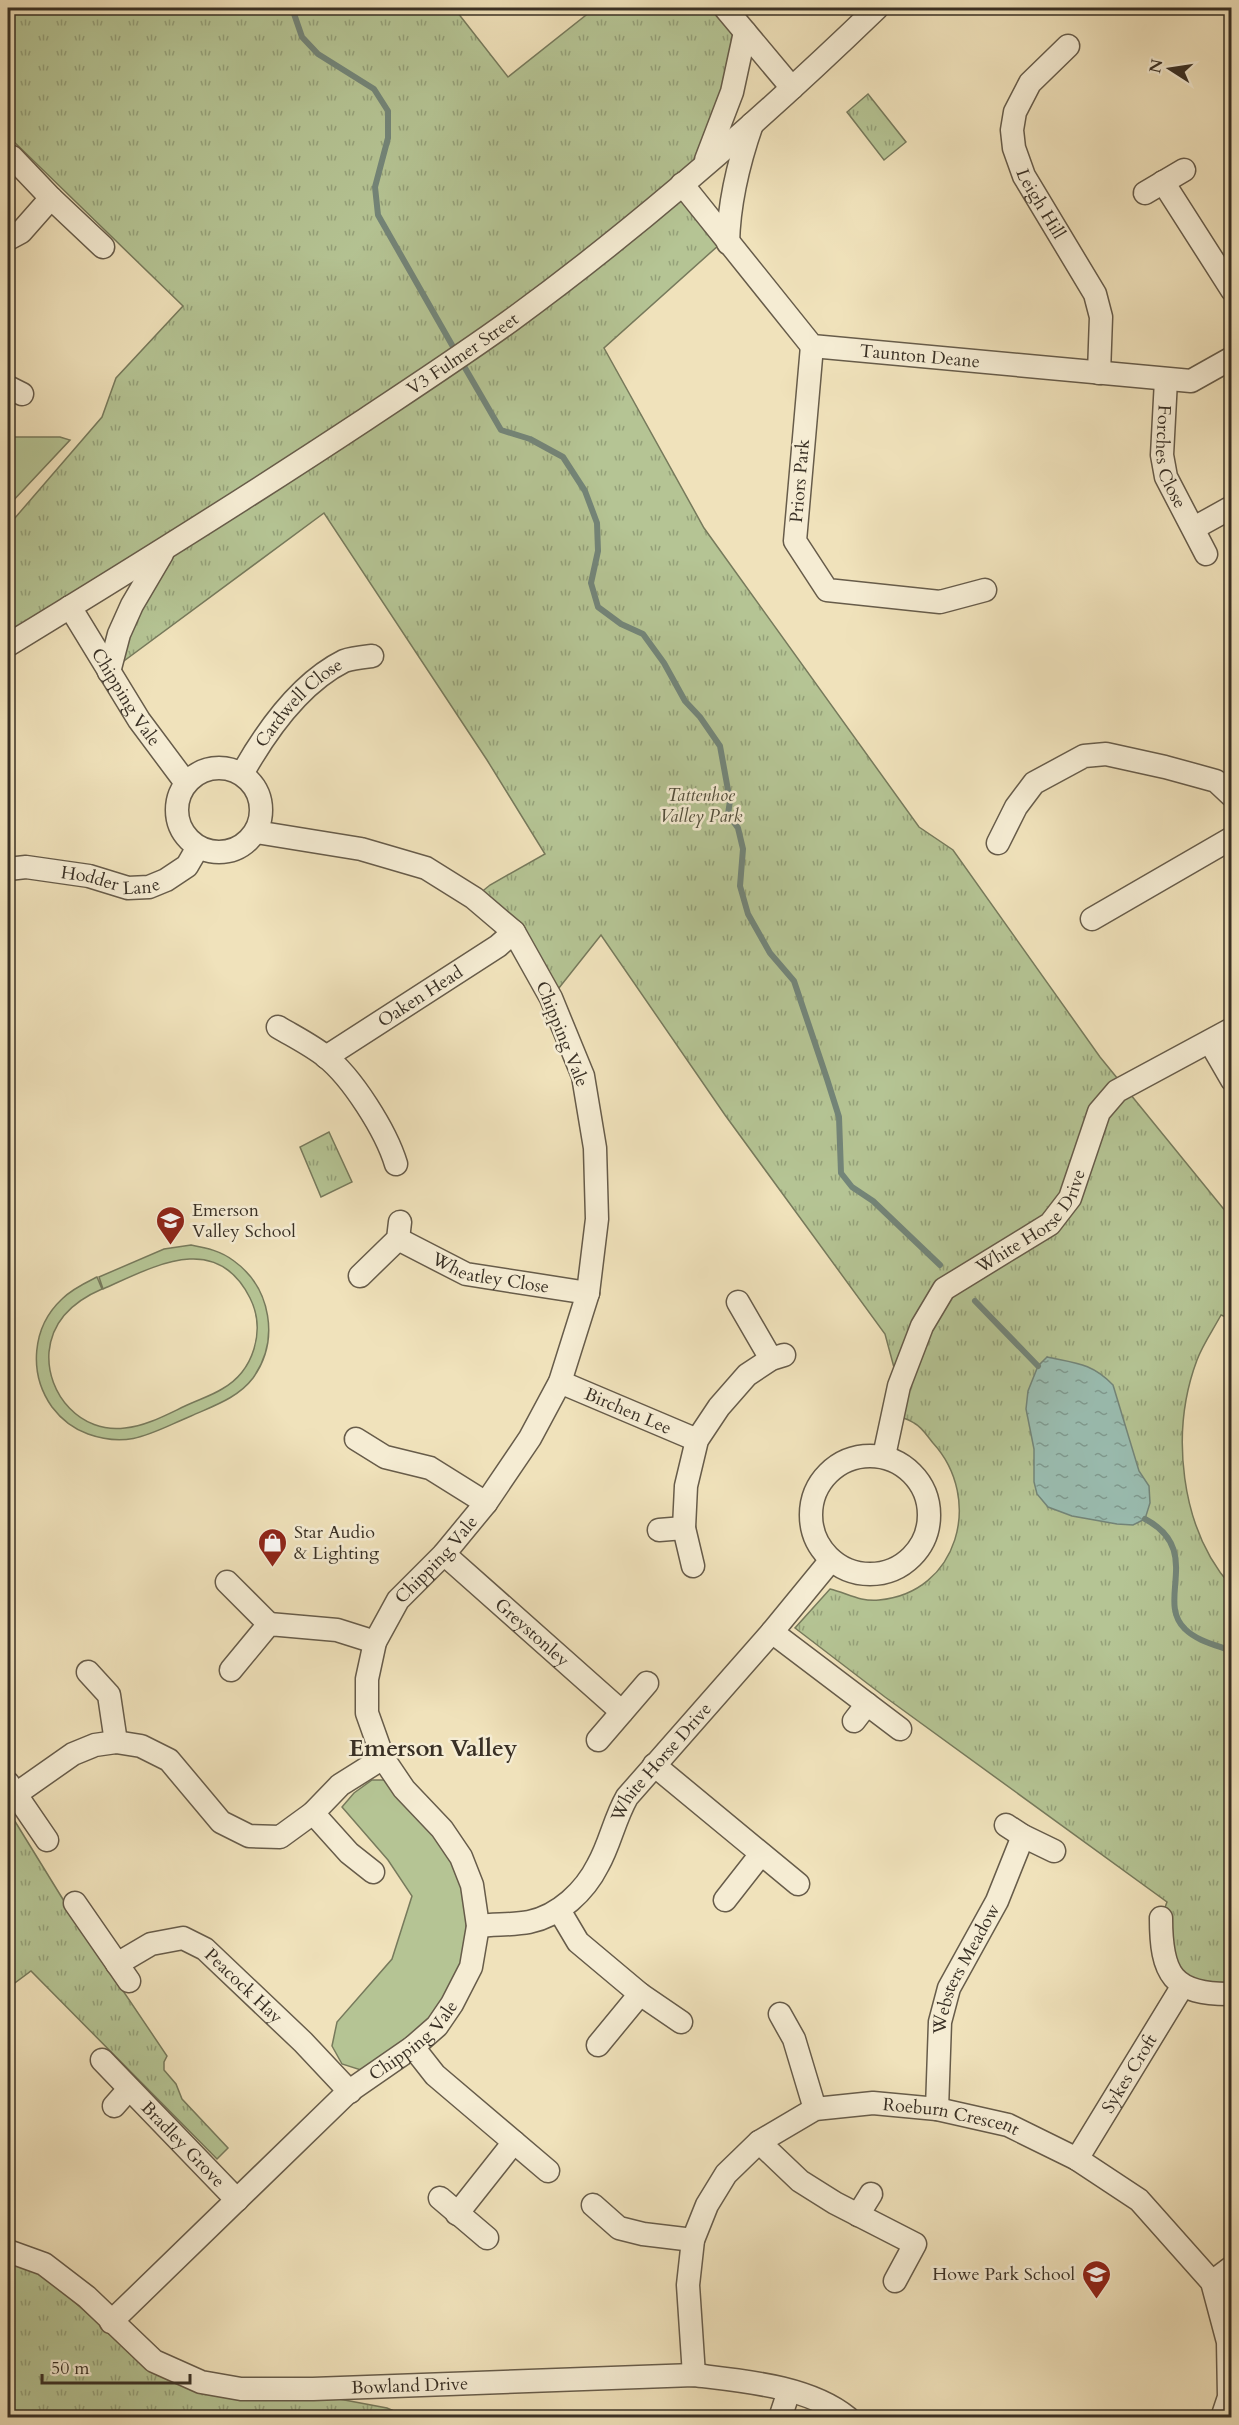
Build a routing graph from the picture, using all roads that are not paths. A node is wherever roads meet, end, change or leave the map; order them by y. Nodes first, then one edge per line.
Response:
1 (725, 8) edge
2 (871, 14) edge
3 (745, 32) junction
4 (1068, 46) dead end
5 (792, 88) junction
6 (752, 123) junction
7 (12, 158) dead end
8 (703, 167) junction
9 (1184, 170) dead end
10 (682, 184) junction
11 (51, 198) junction
12 (8, 239) edge
13 (728, 243) junction
14 (103, 247) dead end
15 (1232, 290) edge
16 (812, 346) junction
17 (1232, 358) edge
18 (1100, 373) junction
19 (1166, 380) junction
20 (1232, 507) edge
21 (1194, 528) junction
22 (164, 550) junction
23 (1206, 554) dead end
24 (985, 590) dead end
25 (70, 607) junction
26 (8, 645) edge
27 (372, 656) dead end
28 (109, 672) junction
29 (242, 774) junction
30 (186, 783) junction
31 (1232, 796) edge
32 (256, 832) junction
33 (1232, 838) edge
34 (998, 843) dead end
35 (198, 847) junction
36 (8, 869) edge
37 (1092, 919) dead end
38 (514, 932) junction
39 (278, 1027) dead end
40 (1232, 1029) edge
41 (1210, 1042) junction
42 (326, 1057) junction
43 (1232, 1080) edge
44 (389, 1155) dead end
45 (360, 1276) dead end
46 (588, 1293) junction
47 (738, 1302) dead end
48 (560, 1382) junction
49 (356, 1439) dead end
50 (697, 1440) junction
51 (884, 1456) junction
52 (486, 1503) junction
53 (684, 1528) junction
54 (659, 1530) dead end
55 (444, 1554) junction
56 (831, 1560) junction
57 (693, 1566) dead end
58 (227, 1582) dead end
59 (269, 1624) junction
60 (771, 1632) junction
61 (375, 1642) junction
62 (231, 1670) dead end
63 (88, 1672) dead end
64 (647, 1683) dead end
65 (622, 1712) junction
66 (900, 1729) dead end
67 (598, 1740) dead end
68 (116, 1742) junction
69 (383, 1758) junction
70 (654, 1765) junction
71 (12, 1788) edge
72 (313, 1813) junction
73 (46, 1840) dead end
74 (1054, 1851) dead end
75 (761, 1854) junction
76 (374, 1872) dead end
77 (798, 1884) dead end
78 (725, 1900) dead end
79 (75, 1903) dead end
80 (559, 1910) junction
81 (1161, 1918) dead end
82 (478, 1926) junction
83 (1182, 1987) junction
84 (640, 1994) junction
85 (1232, 1994) edge
86 (780, 2014) dead end
87 (681, 2022) dead end
88 (598, 2044) dead end
89 (413, 2047) junction
90 (102, 2060) dead end
91 (350, 2092) junction
92 (815, 2109) junction
93 (937, 2109) junction
94 (514, 2142) junction
95 (759, 2142) junction
96 (1077, 2159) junction
97 (548, 2171) dead end
98 (871, 2194) dead end
99 (440, 2198) dead end
100 (237, 2200) junction
101 (593, 2205) dead end
102 (457, 2214) junction
103 (858, 2215) junction
104 (487, 2238) dead end
105 (693, 2240) junction
106 (8, 2250) edge
107 (1232, 2267) edge
108 (895, 2281) dead end
109 (1212, 2282) junction
110 (111, 2322) junction
111 (694, 2375) junction
112 (789, 2391) junction
113 (780, 2418) edge
114 (848, 2418) edge
115 (1222, 2418) edge

1 - 3 street
2 - 5 street, V3 Fulmer Street
3 - 5 street
3 - 8 street
4 - 18 street, Leigh Hill
5 - 6 street, V3 Fulmer Street
6 - 8 street, V3 Fulmer Street
6 - 13 street
7 - 11 street
8 - 10 street, V3 Fulmer Street
9 - 15 street
10 - 13 street
10 - 22 street, V3 Fulmer Street
11 - 12 street
11 - 14 street
13 - 16 street
16 - 18 street, Taunton Deane
16 - 24 street, Priors Park
17 - 19 street, Taunton Deane
18 - 19 street, Taunton Deane
19 - 21 street, Forches Close
20 - 21 street, Forches Close
21 - 23 street, Forches Close
22 - 25 street, V3 Fulmer Street
22 - 28 street
25 - 26 street, V3 Fulmer Street
25 - 28 street, Chipping Vale
27 - 29 street, Cardwell Close
28 - 30 street, Chipping Vale
29 - 30 street
29 - 32 street
30 - 35 street
31 - 34 street
32 - 35 street
32 - 38 street, Chipping Vale
33 - 37 street
35 - 36 street, Hodder Lane
38 - 42 street, Oaken Head
38 - 46 street, Chipping Vale
39 - 42 street
40 - 41 street, White Horse Drive
41 - 43 street
41 - 51 street, White Horse Drive
42 - 44 street
45 - 46 street, Wheatley Close
46 - 48 street, Chipping Vale
47 - 50 street
48 - 50 street, Birchen Lee
48 - 52 street, Chipping Vale
49 - 52 street
50 - 53 street
51 - 56 street
51 - 56 street
52 - 55 street, Chipping Vale
53 - 54 street
53 - 57 street
55 - 61 street, Chipping Vale
55 - 65 street, Greystonley
56 - 60 street, White Horse Drive
58 - 59 street
59 - 61 street
59 - 62 street
60 - 66 street
60 - 70 street, White Horse Drive
61 - 69 street, Chipping Vale
63 - 68 street
64 - 65 street
65 - 67 street
68 - 71 street
68 - 72 street
69 - 72 street
69 - 82 street, Chipping Vale
70 - 75 street
70 - 80 street, White Horse Drive
71 - 73 street
72 - 76 street
74 - 93 street, Websters Meadow
75 - 77 street
75 - 78 street
79 - 91 street, Peacock Hay
80 - 82 street, White Horse Drive
80 - 84 street
81 - 83 street
82 - 89 street, Chipping Vale
83 - 85 street
83 - 96 street, Sykes Croft
84 - 87 street
84 - 88 street
86 - 92 street
89 - 91 street, Chipping Vale
89 - 94 street
90 - 100 street, Bradley Grove
91 - 100 street, Chipping Vale
92 - 93 street, Roeburn Crescent
92 - 95 street, Roeburn Crescent
93 - 96 street, Roeburn Crescent
94 - 97 street
94 - 102 street
95 - 103 street
95 - 105 street, Roeburn Crescent
96 - 109 street, Roeburn Crescent
98 - 103 street
99 - 102 street
100 - 110 street, Chipping Vale
101 - 105 street
102 - 104 street
103 - 108 street
105 - 111 street, Roeburn Crescent
106 - 110 street, Bowland Drive
107 - 109 street
109 - 115 street, Roeburn Crescent
110 - 111 street, Bowland Drive
111 - 112 street, Bowland Drive
112 - 113 street
112 - 114 street, Bowland Drive

